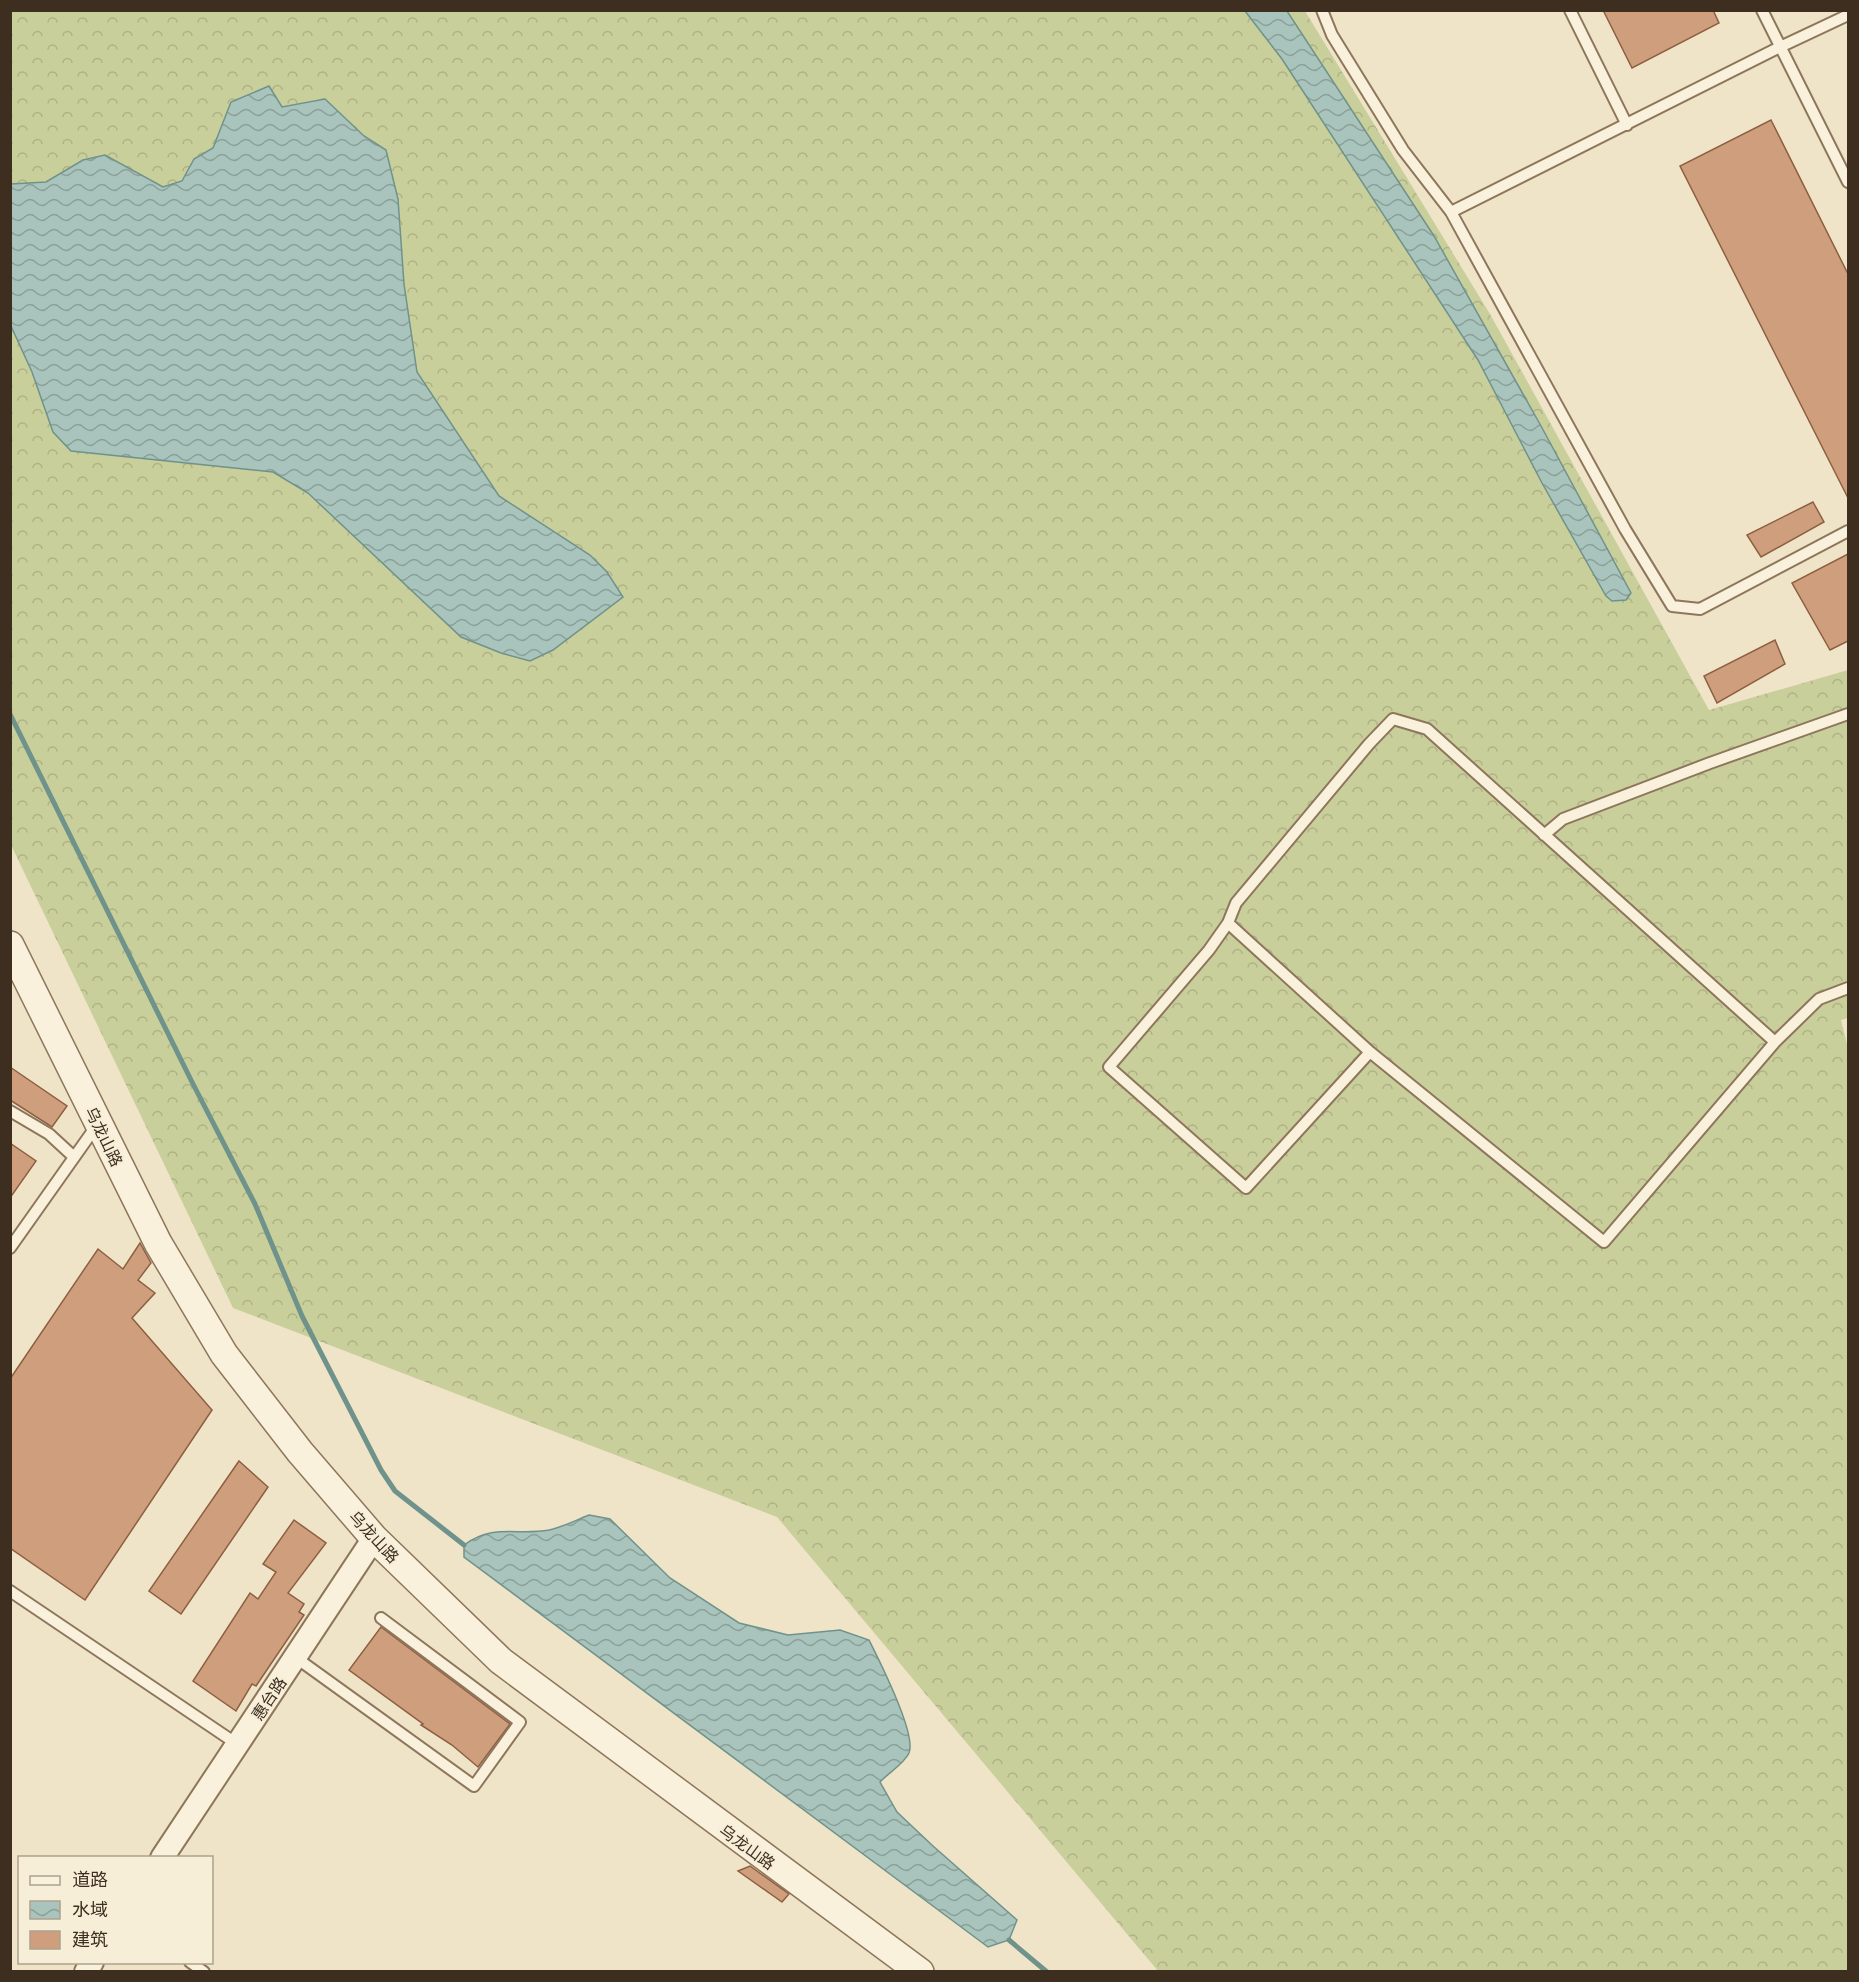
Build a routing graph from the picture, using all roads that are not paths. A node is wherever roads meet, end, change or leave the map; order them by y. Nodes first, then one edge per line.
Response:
1 (1322, 10) edge
2 (1570, 10) edge
3 (1762, 10) edge
4 (1848, 15) edge
5 (1780, 47) junction
6 (1627, 125) junction
7 (1848, 182) edge
8 (1451, 212) junction
9 (1848, 531) edge
10 (1848, 714) edge
11 (1544, 835) junction
12 (1228, 923) junction
13 (10, 945) edge
14 (1848, 988) edge
15 (1775, 1042) junction
16 (1370, 1052) junction
17 (10, 1111) edge
18 (98, 1123) junction
19 (75, 1157) junction
20 (10, 1248) edge
21 (374, 1538) junction
22 (10, 1591) edge
23 (381, 1618) dead end
24 (296, 1657) junction
25 (237, 1744) junction
26 (163, 1856) edge
27 (920, 1971) edge

1 - 8 lane
2 - 6 lane
3 - 5 lane
4 - 5 lane
5 - 6 lane
5 - 7 lane
6 - 8 lane
8 - 9 lane
10 - 11 lane
11 - 12 lane
11 - 15 lane
12 - 16 lane
12 - 16 lane
13 - 18 street, 乌龙山路
14 - 15 lane
15 - 16 lane
17 - 19 lane
18 - 19 lane
18 - 21 street, 乌龙山路
19 - 20 lane
21 - 24 street, 惠台路
21 - 27 street, 乌龙山路
22 - 25 lane
23 - 24 lane
24 - 25 street, 惠台路
25 - 26 street, 惠台路

